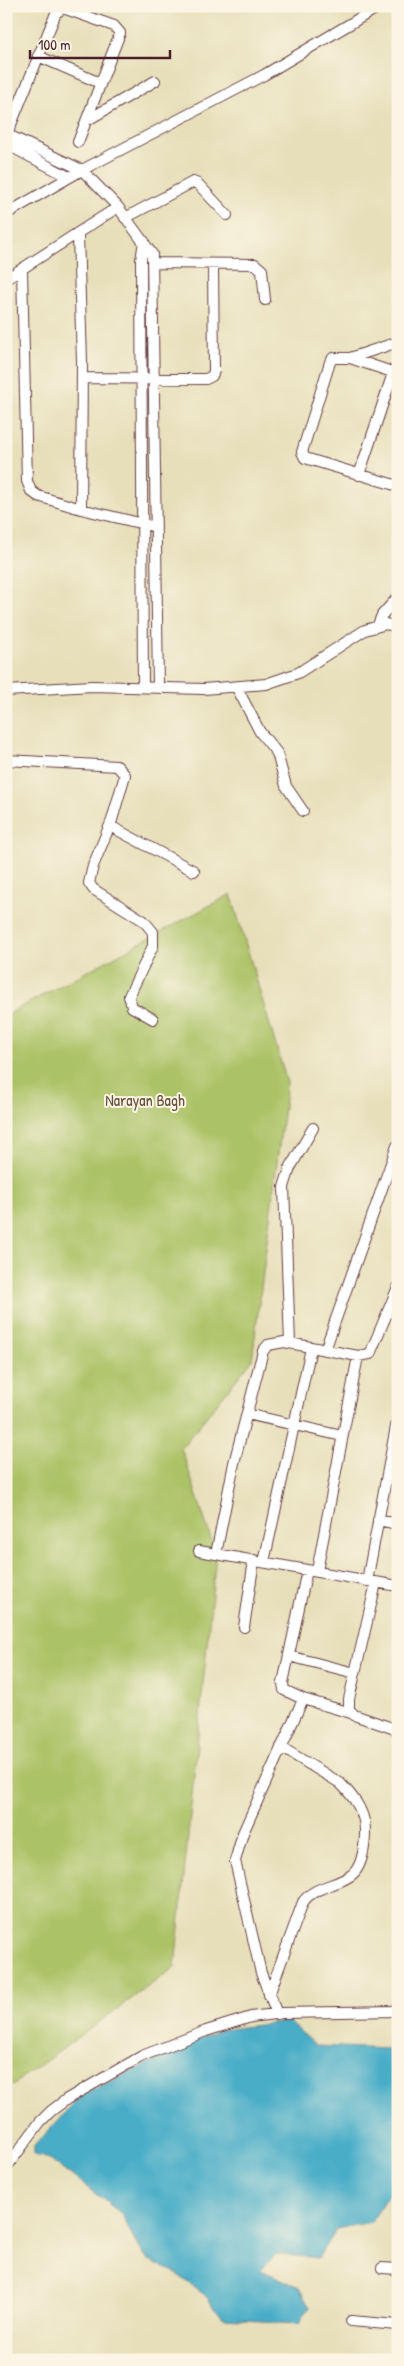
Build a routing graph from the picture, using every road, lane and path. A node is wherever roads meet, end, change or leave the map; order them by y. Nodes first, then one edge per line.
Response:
1 (380, 6) edge
2 (38, 56) junction
3 (155, 81) dead end
4 (100, 83) junction
5 (86, 121) junction
6 (7, 137) edge
7 (78, 142) dead end
8 (82, 170) junction
9 (69, 177) junction
10 (118, 207) junction
11 (6, 214) edge
12 (227, 215) dead end
13 (125, 218) junction
14 (78, 235) junction
15 (144, 241) junction
16 (154, 263) junction
17 (213, 264) junction
18 (22, 269) junction
19 (6, 279) edge
20 (265, 300) dead end
21 (398, 342) edge
22 (350, 358) junction
23 (396, 374) edge
24 (82, 378) junction
25 (140, 378) junction
26 (154, 378) junction
27 (359, 475) junction
28 (398, 486) edge
29 (81, 509) junction
30 (141, 523) junction
31 (156, 527) junction
32 (398, 597) edge
33 (378, 625) junction
34 (398, 627) edge
35 (143, 687) junction
36 (158, 688) junction
37 (237, 688) junction
38 (6, 691) edge
39 (6, 760) edge
40 (302, 810) dead end
41 (110, 826) junction
42 (194, 871) dead end
43 (152, 1019) dead end
44 (313, 1128) dead end
45 (397, 1146) edge
46 (398, 1287) edge
47 (290, 1344) junction
48 (311, 1348) junction
49 (325, 1350) junction
50 (358, 1356) junction
51 (246, 1414) junction
52 (398, 1416) edge
53 (294, 1425) junction
54 (342, 1436) junction
55 (396, 1437) edge
56 (378, 1520) junction
57 (398, 1524) edge
58 (199, 1551) dead end
59 (216, 1554) junction
60 (259, 1561) junction
61 (312, 1571) junction
62 (372, 1582) junction
63 (398, 1586) edge
64 (244, 1627) dead end
65 (289, 1656) junction
66 (355, 1673) junction
67 (303, 1699) junction
68 (351, 1713) junction
69 (398, 1730) edge
70 (281, 1748) junction
71 (269, 1995) junction
72 (398, 2012) edge
73 (276, 2014) junction
74 (6, 2168) edge
75 (382, 2268) dead end
76 (398, 2269) edge
77 (351, 2321) dead end
78 (398, 2325) edge

1 - 8 street
2 - 4 street
2 - 4 street
2 - 6 street
3 - 5 street
4 - 5 street
5 - 7 street
6 - 8 street
6 - 9 street
8 - 9 street
8 - 10 street
9 - 11 street
10 - 13 street
10 - 14 street
12 - 13 street
13 - 15 street
14 - 18 street
14 - 24 street
15 - 16 street
15 - 25 street
16 - 17 street
16 - 26 street
17 - 20 street
17 - 26 street
18 - 19 street
18 - 29 street
21 - 22 street
22 - 23 street
22 - 27 street
23 - 27 street
24 - 25 street
24 - 29 street
25 - 26 street
25 - 30 street
26 - 31 street
27 - 28 street
29 - 30 street
30 - 31 street
30 - 35 street
31 - 36 street
32 - 33 street
33 - 34 street
33 - 37 street
35 - 36 street
35 - 38 street
36 - 37 street
37 - 40 street
39 - 41 street
41 - 42 street
41 - 43 street
44 - 47 street
45 - 49 street
46 - 50 street
47 - 48 street
47 - 51 street
48 - 49 street
48 - 53 street
49 - 50 street
50 - 54 street
51 - 53 street
51 - 59 street
52 - 55 street
53 - 54 street
53 - 60 street
54 - 61 street
55 - 56 street
56 - 57 street
56 - 62 street
58 - 59 street
59 - 60 street
60 - 61 street
60 - 64 street
61 - 62 street
61 - 65 street
62 - 63 street
62 - 66 street
65 - 66 street
65 - 67 street
66 - 68 street
67 - 68 street
67 - 70 street
68 - 69 street
70 - 71 street
70 - 71 street
71 - 73 street
72 - 73 street
73 - 74 street
75 - 76 street
77 - 78 street

